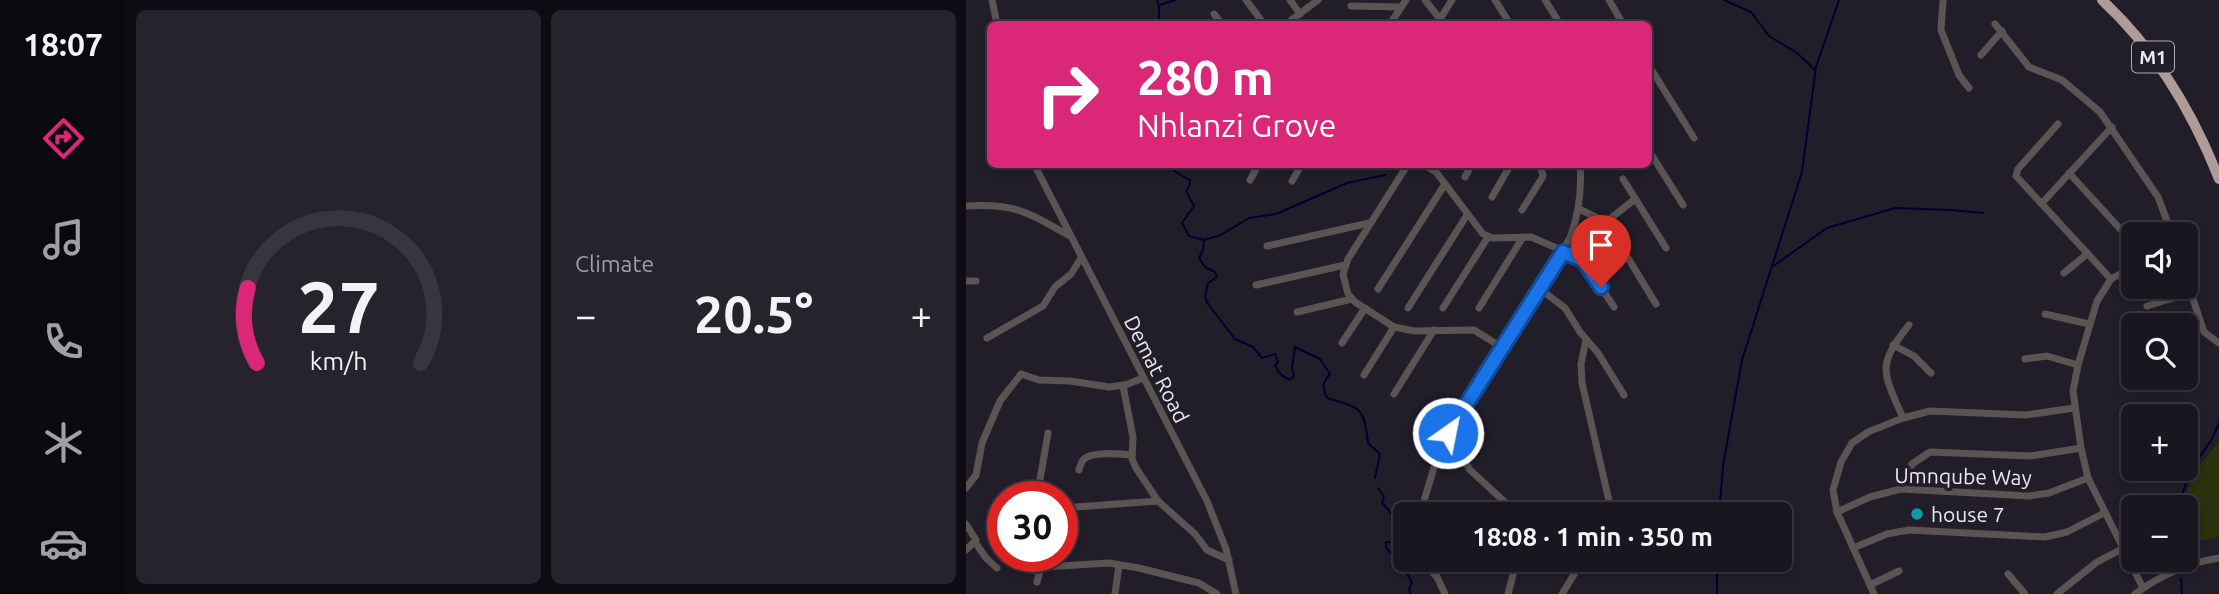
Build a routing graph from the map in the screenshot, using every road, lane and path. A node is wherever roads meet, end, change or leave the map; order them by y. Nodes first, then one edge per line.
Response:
1 (992, 0) edge
2 (1246, 0) edge
3 (1290, 0) edge
4 (1318, 0) edge
5 (1406, 0) edge
6 (1425, 0) edge
7 (1452, 0) edge
8 (1494, 0) edge
9 (1545, 0) edge
10 (1609, 0) edge
11 (1943, 0) edge
12 (2102, 0) edge
13 (1351, 6) dead end
14 (1401, 8) junction
15 (1214, 14) dead end
16 (1300, 14) junction
17 (996, 21) edge
18 (1220, 21) edge
19 (1262, 21) edge
20 (1290, 21) edge
21 (1392, 21) edge
22 (1440, 21) edge
23 (1442, 21) edge
24 (1508, 21) edge
25 (1558, 21) edge
26 (1621, 21) edge
27 (1995, 24) dead end
28 (2002, 31) junction
29 (1981, 55) dead end
30 (1652, 71) edge
31 (1969, 88) dead end
32 (2058, 124) dead end
33 (2112, 127) junction
34 (1693, 138) dead end
35 (1652, 155) edge
36 (1036, 168) edge
37 (1257, 168) edge
38 (1300, 168) edge
39 (1405, 168) edge
40 (1431, 168) edge
41 (1470, 168) edge
42 (1509, 168) edge
43 (1541, 168) edge
44 (1580, 168) edge
45 (2069, 173) junction
46 (1465, 177) dead end
47 (1623, 179) dead end
48 (2219, 179) edge
49 (1250, 180) dead end
50 (1292, 181) dead end
51 (1445, 184) junction
52 (1492, 197) dead end
53 (1635, 199) junction
54 (2043, 202) junction
55 (1683, 205) dead end
56 (966, 206) edge
57 (1579, 209) junction
58 (1522, 210) dead end
59 (1467, 215) junction
60 (1606, 222) junction
61 (2167, 222) edge
62 (1369, 223) junction
63 (2121, 230) edge
64 (1069, 235) junction
65 (1488, 237) junction
66 (1522, 237) junction
67 (1267, 246) dead end
68 (1666, 248) dead end
69 (1563, 252) junction
70 (2087, 254) junction
71 (1081, 258) junction
72 (1345, 265) junction
73 (2064, 273) dead end
74 (2121, 274) edge
75 (2111, 279) junction
76 (966, 281) edge
77 (976, 281) dead end
78 (1256, 285) dead end
79 (1378, 289) dead end
80 (1540, 289) junction
81 (1352, 299) junction
82 (2170, 299) edge
83 (2192, 299) edge
84 (1656, 304) dead end
85 (2147, 306) dead end
86 (1614, 307) dead end
87 (1365, 308) junction
88 (1408, 308) dead end
89 (1443, 308) dead end
90 (1479, 308) dead end
91 (1297, 312) dead end
92 (2045, 314) dead end
93 (2089, 324) junction
94 (1909, 325) dead end
95 (1394, 327) junction
96 (1434, 330) junction
97 (987, 338) dead end
98 (1586, 340) junction
99 (1342, 343) dead end
100 (2219, 343) edge
101 (1893, 345) junction
102 (1503, 348) junction
103 (2025, 359) dead end
104 (2078, 365) junction
105 (1931, 373) dead end
106 (1364, 375) dead end
107 (1143, 378) junction
108 (1124, 385) junction
109 (1394, 394) dead end
110 (1624, 395) dead end
111 (2074, 408) junction
112 (1903, 418) junction
113 (1048, 433) dead end
114 (1448, 433) junction
115 (2081, 448) junction
116 (1132, 455) junction
117 (1079, 470) dead end
118 (2088, 478) junction
119 (1040, 481) edge
120 (966, 488) edge
121 (1901, 489) junction
122 (1158, 501) junction
123 (1424, 502) edge
124 (1503, 502) edge
125 (1609, 502) edge
126 (1078, 507) edge
127 (1837, 512) junction
128 (2104, 513) junction
129 (966, 524) edge
130 (975, 542) junction
131 (2121, 547) edge
132 (1853, 548) junction
133 (966, 550) edge
134 (2121, 550) edge
135 (2219, 558) edge
136 (987, 559) edge
137 (1228, 560) junction
138 (1119, 565) junction
139 (1899, 571) dead end
140 (1432, 572) edge
141 (1514, 572) edge
142 (1576, 572) edge
143 (2134, 572) edge
144 (2008, 574) dead end
145 (1037, 582) dead end
146 (1870, 585) junction
147 (2143, 588) junction
148 (1115, 594) edge
149 (1217, 594) edge
150 (1236, 594) edge
151 (1445, 594) edge
152 (1508, 594) edge
153 (1562, 594) edge
154 (1874, 594) edge
155 (2025, 594) edge
156 (2057, 594) edge
157 (2135, 594) edge

1 - 17 street
2 - 19 street
3 - 16 street
4 - 16 street
5 - 14 street
6 - 22 street
7 - 23 street
8 - 24 street
9 - 25 street
10 - 26 street
11 - 31 street
12 - 48 highway, M1
13 - 14 street
14 - 21 street
15 - 18 street
16 - 20 street
27 - 28 street
28 - 29 street
28 - 33 street
30 - 34 street
32 - 54 street
33 - 45 street
33 - 61 street
35 - 55 street
36 - 64 street, Demat Road
37 - 49 street
38 - 50 street
39 - 62 street
40 - 51 street
41 - 46 street
42 - 52 street
43 - 58 street
44 - 57 street
45 - 54 street
45 - 63 street
47 - 53 street
51 - 59 street
51 - 79 street
53 - 60 street
53 - 68 street
54 - 70 street
56 - 64 street
57 - 60 street
57 - 69 street
59 - 65 street
59 - 88 street
60 - 84 street
62 - 67 street
62 - 72 street
64 - 71 street, Demat Road
65 - 66 street
65 - 89 street
66 - 69 street
66 - 90 street
69 - 80 street
69 - 86 street
70 - 73 street
70 - 75 street
71 - 97 street
71 - 107 street, Demat Road
72 - 78 street
72 - 81 street
74 - 75 street
75 - 93 street
76 - 77 street
80 - 98 street
80 - 102 street
81 - 87 street
81 - 91 street
82 - 85 street
83 - 100 street
87 - 95 street
87 - 99 street
92 - 93 street
93 - 104 street
94 - 101 street
95 - 96 street
95 - 106 street
96 - 102 street
96 - 109 street
98 - 110 street
98 - 125 street
101 - 105 street
101 - 112 street
102 - 114 street
103 - 104 street
104 - 111 street
107 - 108 street
107 - 137 street, Demat Road
108 - 116 street
108 - 120 street
111 - 112 street
111 - 115 street
112 - 127 street
113 - 119 street
114 - 123 street
114 - 124 street
115 - 118 street
115 - 121 street
116 - 117 street
116 - 122 street
118 - 121 street, Umnqube Way
118 - 128 street
121 - 127 street, Umnqube Way
122 - 126 street
122 - 137 street
127 - 132 street
128 - 131 street
128 - 132 street
129 - 130 street
130 - 133 street
130 - 136 street
132 - 146 street
134 - 156 street
135 - 147 street
137 - 150 street, Demat Road
138 - 145 street
138 - 148 street
138 - 149 street
139 - 146 street
140 - 151 street
141 - 152 street
142 - 153 street
143 - 147 street
144 - 155 street
146 - 154 street
147 - 157 street

